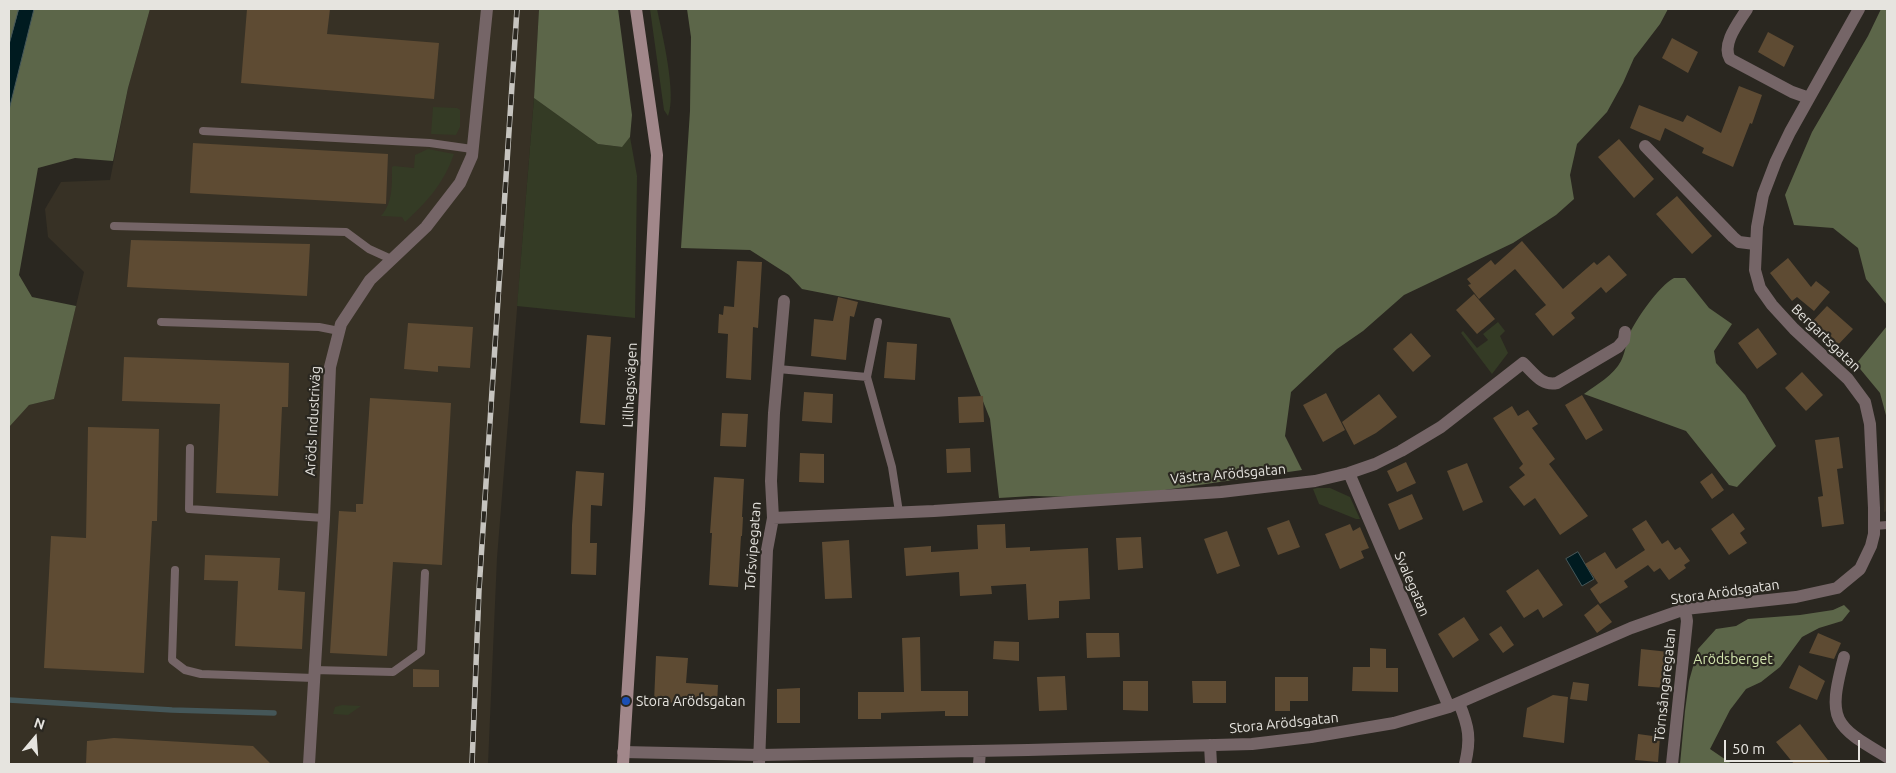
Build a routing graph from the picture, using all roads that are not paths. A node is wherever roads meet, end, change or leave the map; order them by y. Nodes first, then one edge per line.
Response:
1 (487, 9) edge
2 (636, 9) edge
3 (1747, 9) edge
4 (1859, 9) edge
5 (1809, 98) junction
6 (203, 131) dead end
7 (1646, 146) dead end
8 (472, 149) junction
9 (114, 226) dead end
10 (1755, 244) junction
11 (391, 259) junction
12 (784, 301) dead end
13 (161, 322) dead end
14 (878, 322) dead end
15 (339, 331) junction
16 (1625, 332) dead end
17 (778, 369) junction
18 (867, 377) junction
19 (190, 448) dead end
20 (1348, 473) junction
21 (899, 512) junction
22 (324, 518) junction
23 (773, 518) junction
24 (1879, 522) edge
25 (175, 570) dead end
26 (425, 573) dead end
27 (1685, 610) junction
28 (1844, 657) dead end
29 (314, 674) junction
30 (1454, 705) junction
31 (1210, 745) junction
32 (980, 751) junction
33 (1887, 757) edge
34 (623, 758) edge
35 (759, 760) edge
36 (309, 764) edge
37 (980, 764) edge
38 (1211, 764) edge
39 (1465, 764) edge
40 (1672, 764) edge

1 - 8 street, Aröds Industriväg
2 - 34 street, Lillhagsvägen
3 - 5 street
4 - 5 street, Bergartsgatan
5 - 10 street, Bergartsgatan
6 - 8 lane
7 - 10 street
8 - 11 street, Aröds Industriväg
9 - 11 lane
10 - 24 street, Bergartsgatan
11 - 15 street, Aröds Industriväg
12 - 17 street, Tofsvipegatan
13 - 15 lane
14 - 18 lane
15 - 22 street, Aröds Industriväg
16 - 20 street, Västra Arödsgatan
17 - 18 lane
17 - 23 street, Tofsvipegatan
18 - 21 lane
19 - 22 lane
20 - 21 street, Västra Arödsgatan
20 - 30 street, Svalegatan
21 - 23 street, Västra Arödsgatan
22 - 29 street, Aröds Industriväg
23 - 35 street, Tofsvipegatan
24 - 27 street, Stora Arödsgatan
25 - 29 lane
26 - 29 lane
27 - 30 street, Stora Arödsgatan
27 - 40 street, Törnsångaregatan
28 - 33 street
29 - 36 street, Aröds Industriväg
30 - 31 street, Stora Arödsgatan
30 - 39 street, Svalegatan
31 - 32 street, Stora Arödsgatan
31 - 38 street
32 - 35 street, Stora Arödsgatan
32 - 37 street
34 - 35 street, Stora Arödsgatan

